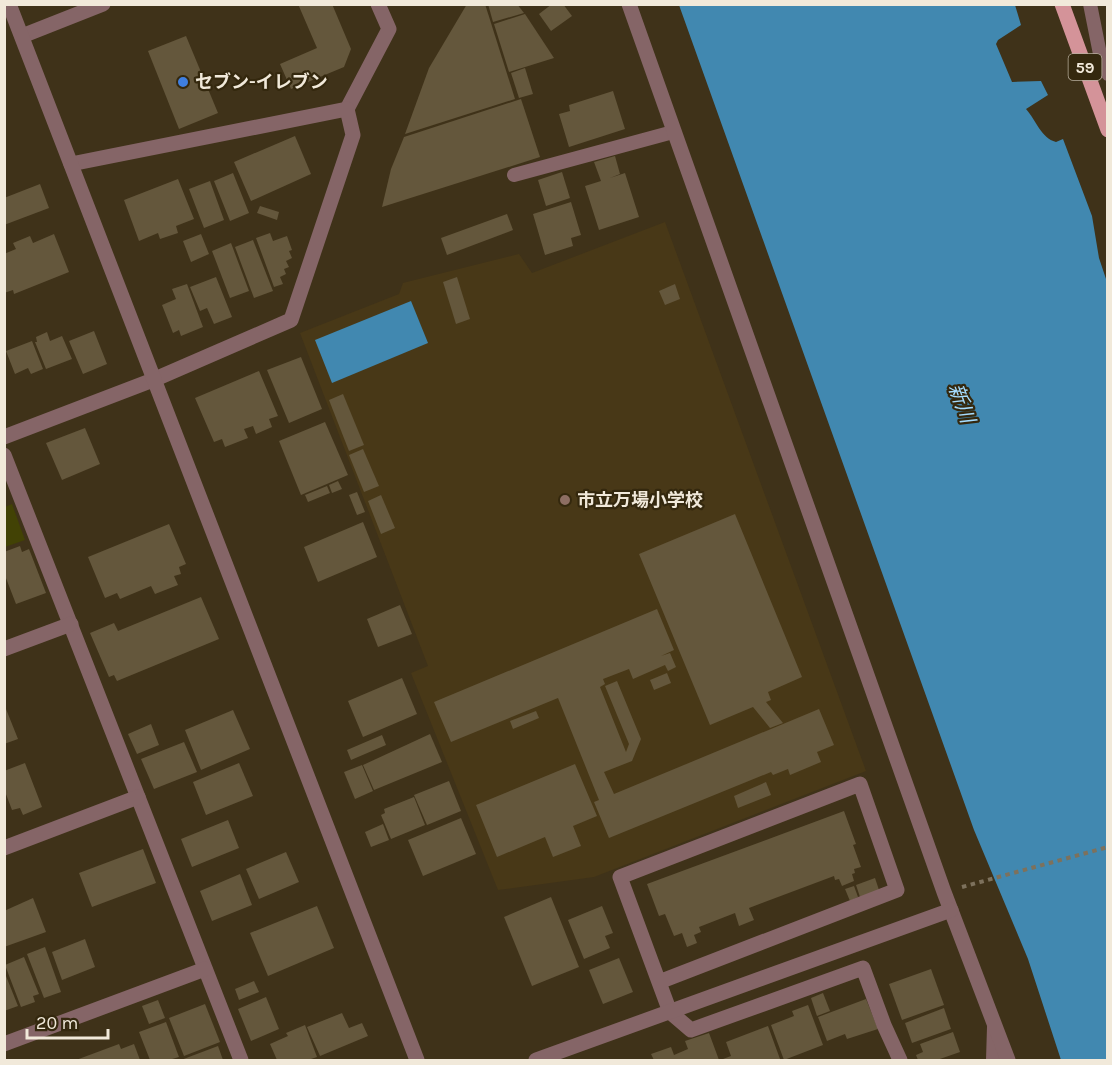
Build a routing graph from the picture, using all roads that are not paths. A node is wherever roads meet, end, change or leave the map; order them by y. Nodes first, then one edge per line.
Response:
1 (9, 4) edge
2 (103, 4) edge
3 (378, 4) edge
4 (629, 4) edge
5 (1062, 4) edge
6 (1090, 4) edge
7 (22, 36) junction
8 (1086, 69) junction
9 (1105, 69) edge
10 (347, 109) junction
11 (1107, 130) edge
12 (673, 132) junction
13 (71, 164) junction
14 (514, 175) dead end
15 (153, 380) junction
16 (4, 437) edge
17 (4, 455) edge
18 (71, 624) junction
19 (4, 649) edge
20 (138, 797) junction
21 (4, 848) edge
22 (951, 910) junction
23 (205, 969) junction
24 (659, 982) junction
25 (670, 1012) junction
26 (994, 1024) junction
27 (4, 1044) edge
28 (241, 1060) edge
29 (417, 1060) edge
30 (536, 1060) edge
31 (900, 1060) edge
32 (993, 1060) edge
33 (1008, 1060) edge

1 - 7 street
2 - 7 street
3 - 10 street
4 - 12 street
5 - 8 main road, 59
6 - 9 lane
7 - 13 street
8 - 9 lane
8 - 11 main road, 59
10 - 13 street
10 - 15 street
12 - 14 lane
12 - 22 street
13 - 15 street
15 - 16 street
15 - 29 street
17 - 18 street
18 - 19 street
18 - 20 street
20 - 21 street
20 - 23 street
22 - 25 street
22 - 26 street
23 - 27 street
23 - 28 street
24 - 24 street
24 - 25 street
25 - 30 street
25 - 31 street
26 - 32 lane
26 - 33 street

